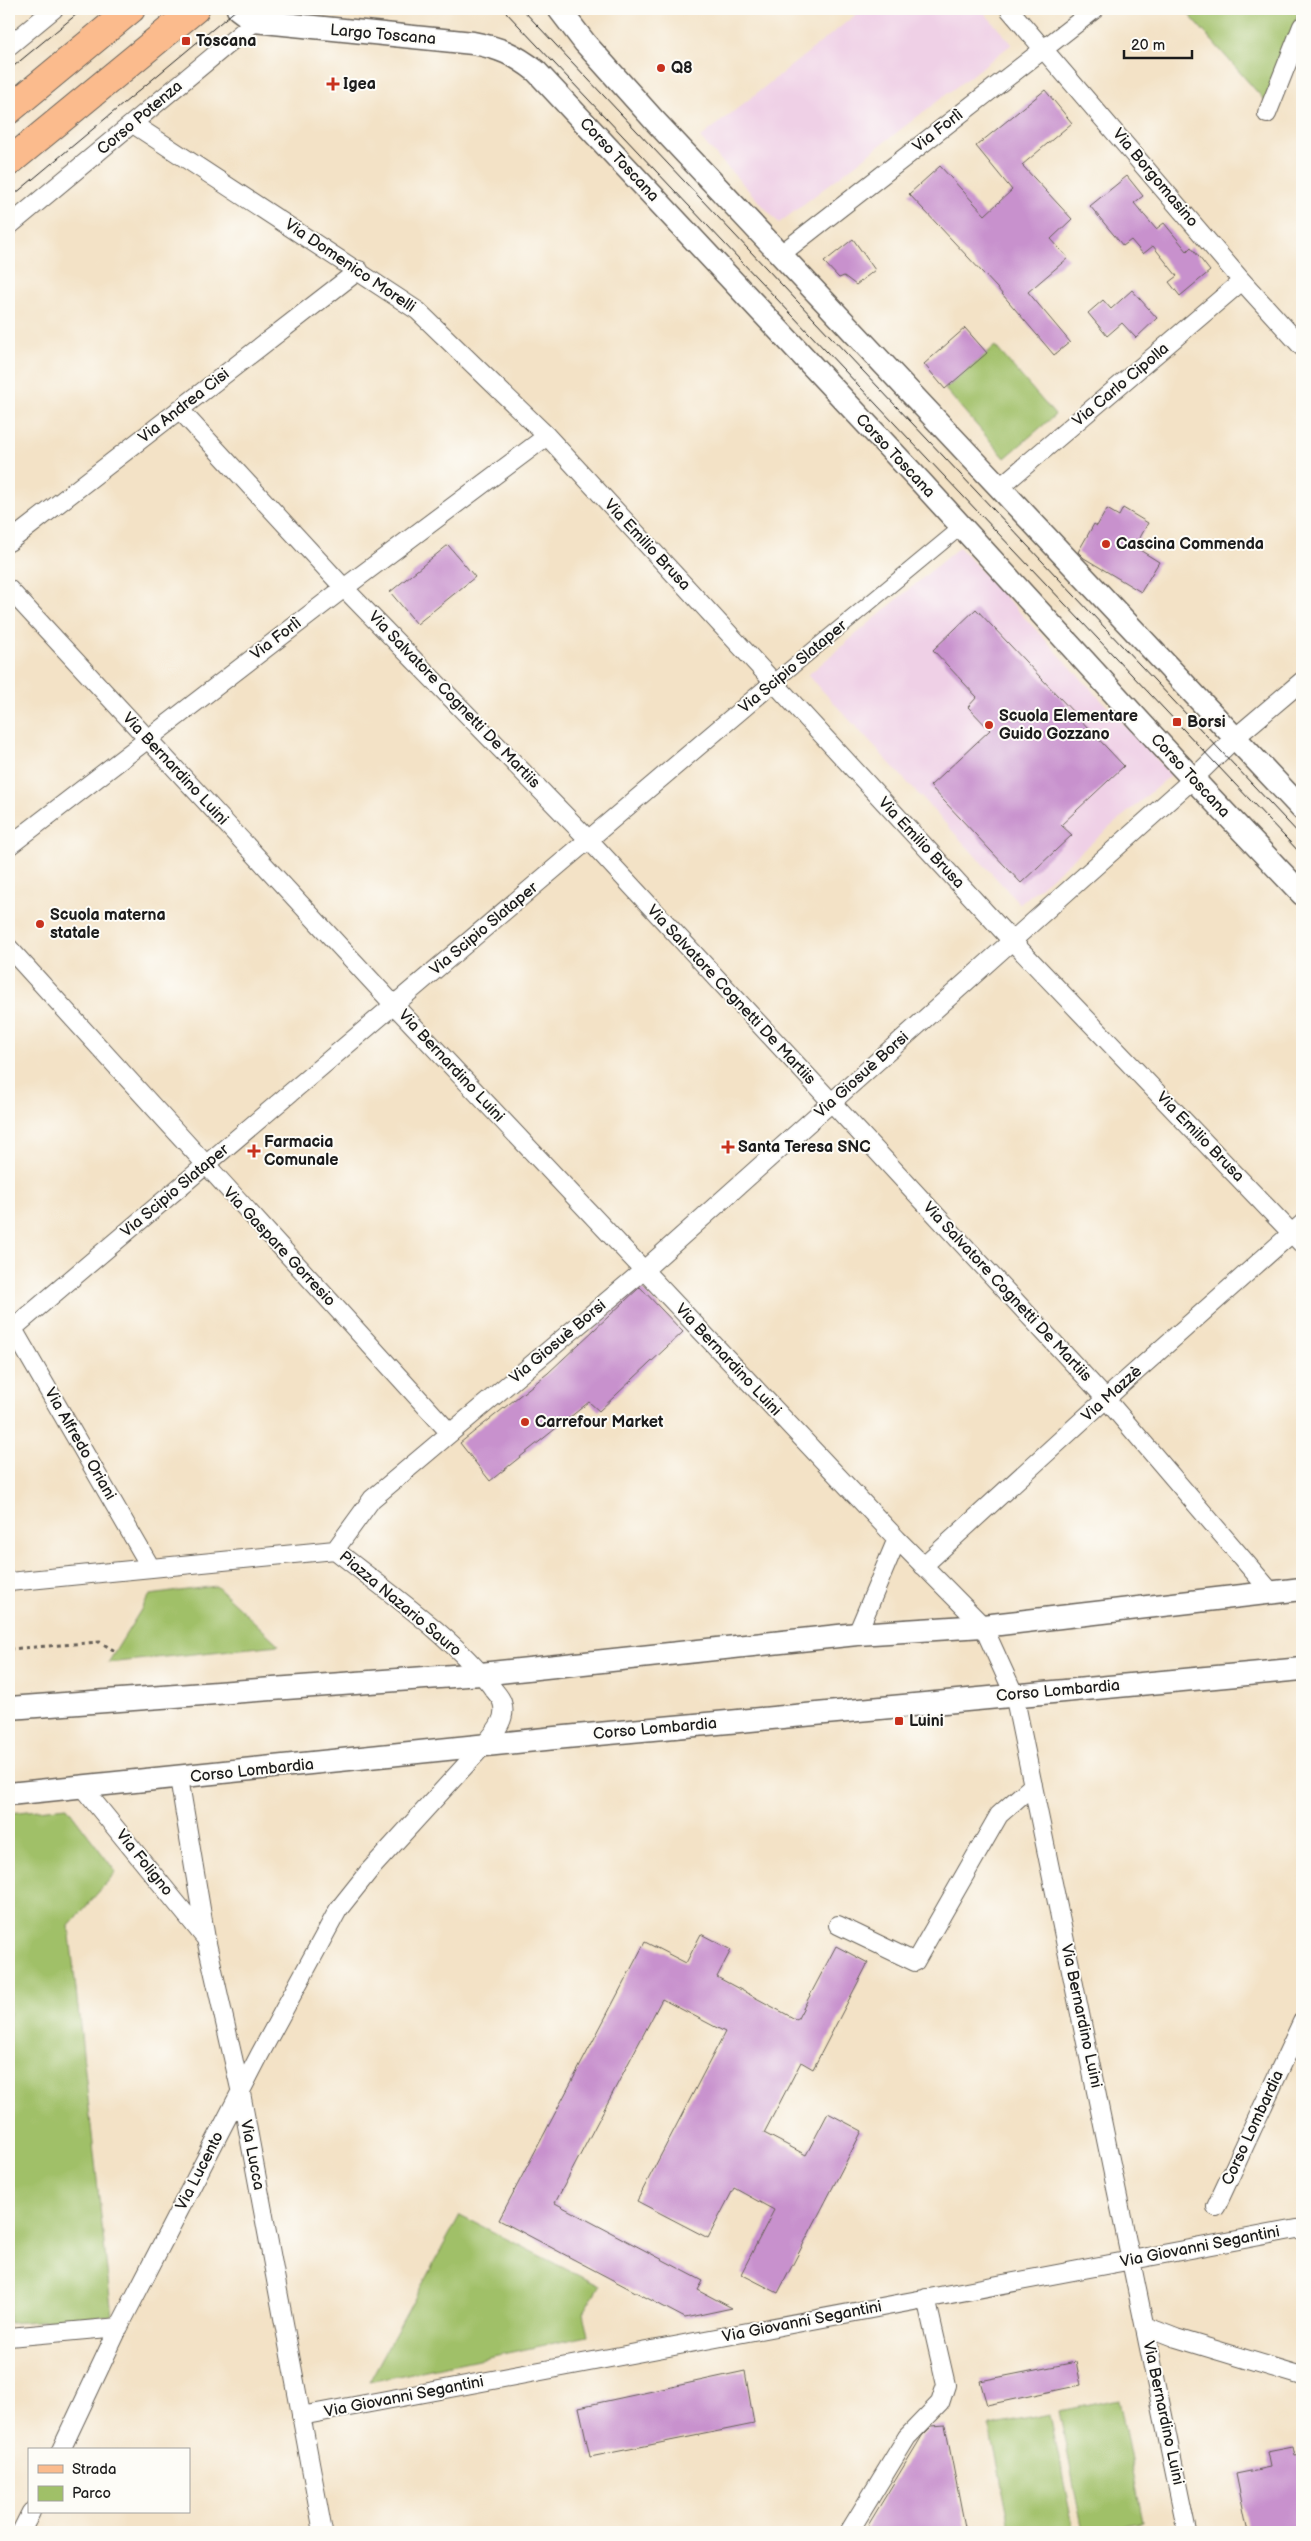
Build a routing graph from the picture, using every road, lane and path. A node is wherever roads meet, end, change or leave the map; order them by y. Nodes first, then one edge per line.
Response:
1 (54, 9) edge
2 (131, 9) edge
3 (195, 9) edge
4 (1008, 9) edge
5 (1095, 9) edge
6 (560, 10) edge
7 (254, 13) edge
8 (1302, 26) edge
9 (473, 43) joint
10 (9, 46) edge
11 (1044, 48) junction
12 (9, 110) edge
13 (1267, 114) dead end
14 (132, 124) junction
15 (9, 162) edge
16 (9, 226) edge
17 (781, 254) junction
18 (359, 270) junction
19 (1242, 281) junction
20 (1302, 347) edge
21 (180, 410) junction
22 (547, 436) junction
23 (1000, 488) junction
24 (960, 528) junction
25 (9, 542) edge
26 (344, 588) junction
27 (9, 589) edge
28 (1302, 681) edge
29 (774, 682) junction
30 (1236, 737) junction
31 (147, 738) junction
32 (1193, 779) junction
33 (1302, 809) edge
34 (589, 840) junction
35 (9, 846) edge
36 (1302, 894) edge
37 (1012, 941) junction
38 (9, 948) edge
39 (394, 1005) junction
40 (830, 1103) junction
41 (205, 1166) junction
42 (1299, 1234) edge
43 (644, 1270) junction
44 (10, 1327) edge
45 (1106, 1399) junction
46 (450, 1433) junction
47 (897, 1539) junction
48 (335, 1550) junction
49 (923, 1566) junction
50 (151, 1568) junction
51 (9, 1582) edge
52 (1302, 1589) edge
53 (1271, 1592) junction
54 (983, 1626) junction
55 (856, 1634) junction
56 (9, 1649) edge
57 (115, 1651) dead end
58 (1302, 1669) edge
59 (481, 1674) junction
60 (1014, 1694) junction
61 (9, 1708) edge
62 (484, 1746) junction
63 (179, 1778) junction
64 (1033, 1785) junction
65 (82, 1787) junction
66 (9, 1794) edge
67 (338, 1910) joint
68 (838, 1925) dead end
69 (206, 1939) junction
70 (1302, 2022) edge
71 (241, 2093) junction
72 (1216, 2207) dead end
73 (1302, 2228) edge
74 (1132, 2259) junction
75 (926, 2298) junction
76 (1145, 2326) junction
77 (119, 2327) junction
78 (9, 2337) edge
79 (1302, 2376) edge
80 (301, 2416) junction
81 (62, 2448) edge
82 (30, 2514) edge
83 (21, 2532) edge
84 (323, 2532) edge
85 (849, 2532) edge
86 (1187, 2532) edge

1 - 10 street
2 - 12 main road
3 - 15 main road
4 - 11 street, Via Borgomasino
5 - 11 street, Via Forlì
6 - 17 street
7 - 9 street, Largo Toscana
7 - 14 street, Corso Potenza
8 - 13 street
9 - 24 street, Corso Toscana
11 - 17 street, Via Forlì
11 - 19 street, Via Borgomasino
14 - 16 street, Corso Potenza
14 - 18 street, Via Domenico Morelli
17 - 23 street
18 - 21 street, Via Andrea Cisi
18 - 22 street, Via Domenico Morelli
19 - 20 street, Via Borgomasino
19 - 23 street, Via Carlo Cipolla
21 - 25 street, Via Andrea Cisi
21 - 26 street, Via Salvatore Cognetti De Martiis
22 - 26 street, Via Forlì
22 - 29 street, Via Emilio Brusa
23 - 30 street
24 - 29 street, Via Scipio Slataper
24 - 32 street, Corso Toscana
26 - 31 street, Via Forlì
26 - 34 street, Via Salvatore Cognetti De Martiis
27 - 31 street, Via Bernardino Luini
28 - 30 street, Via Giosuè Borsi
29 - 34 street, Via Scipio Slataper
29 - 37 street, Via Emilio Brusa
30 - 32 street, Via Giosuè Borsi
30 - 33 street
31 - 35 street, Via Forlì
31 - 39 street, Via Bernardino Luini
32 - 36 street, Corso Toscana
32 - 37 street, Via Giosuè Borsi
34 - 39 street, Via Scipio Slataper
34 - 40 street, Via Salvatore Cognetti De Martiis
37 - 40 street, Via Giosuè Borsi
37 - 42 street, Via Emilio Brusa
38 - 41 street, Via Gaspare Gorresio
39 - 41 street, Via Scipio Slataper
39 - 43 street, Via Bernardino Luini
40 - 43 street, Via Giosuè Borsi
40 - 45 street, Via Salvatore Cognetti De Martiis
41 - 44 street, Via Scipio Slataper
41 - 46 street, Via Gaspare Gorresio
42 - 45 street, Via Mazzè
43 - 46 street, Via Giosuè Borsi
43 - 47 street, Via Bernardino Luini
44 - 50 street, Via Alfredo Oriani
45 - 49 street, Via Mazzè
45 - 53 street, Via Salvatore Cognetti De Martiis
46 - 48 street, Via Giosuè Borsi
47 - 49 street, Via Bernardino Luini
47 - 55 street
48 - 50 street, Piazza Nazario Sauro
48 - 59 street, Piazza Nazario Sauro
49 - 54 street, Via Bernardino Luini
50 - 51 street, Piazza Nazario Sauro
52 - 53 street
53 - 54 street
54 - 55 street
54 - 60 street, Via Bernardino Luini
55 - 59 street
56 - 57 path
58 - 60 street, Corso Lombardia
59 - 61 street
59 - 62 street, Piazza Nazario Sauro
60 - 62 street, Corso Lombardia
60 - 64 street, Via Bernardino Luini
62 - 63 street, Corso Lombardia
62 - 67 street, Piazza Nazario Sauro
63 - 65 street, Corso Lombardia
63 - 69 street, Via Lucca
64 - 68 street
64 - 74 street, Via Bernardino Luini
65 - 66 street, Corso Lombardia
65 - 69 street, Via Foligno
67 - 71 street, Via Lucento
69 - 71 street, Via Lucca
70 - 72 street, Corso Lombardia
71 - 77 street, Via Lucento
71 - 80 street, Via Lucca
73 - 74 street, Via Giovanni Segantini
74 - 75 street, Via Giovanni Segantini
74 - 76 street, Via Bernardino Luini
75 - 80 street, Via Giovanni Segantini
75 - 85 street
76 - 79 street
76 - 86 street, Via Bernardino Luini
77 - 78 street
77 - 81 street, Via Lucento
80 - 84 street, Via Lucca
82 - 83 street

